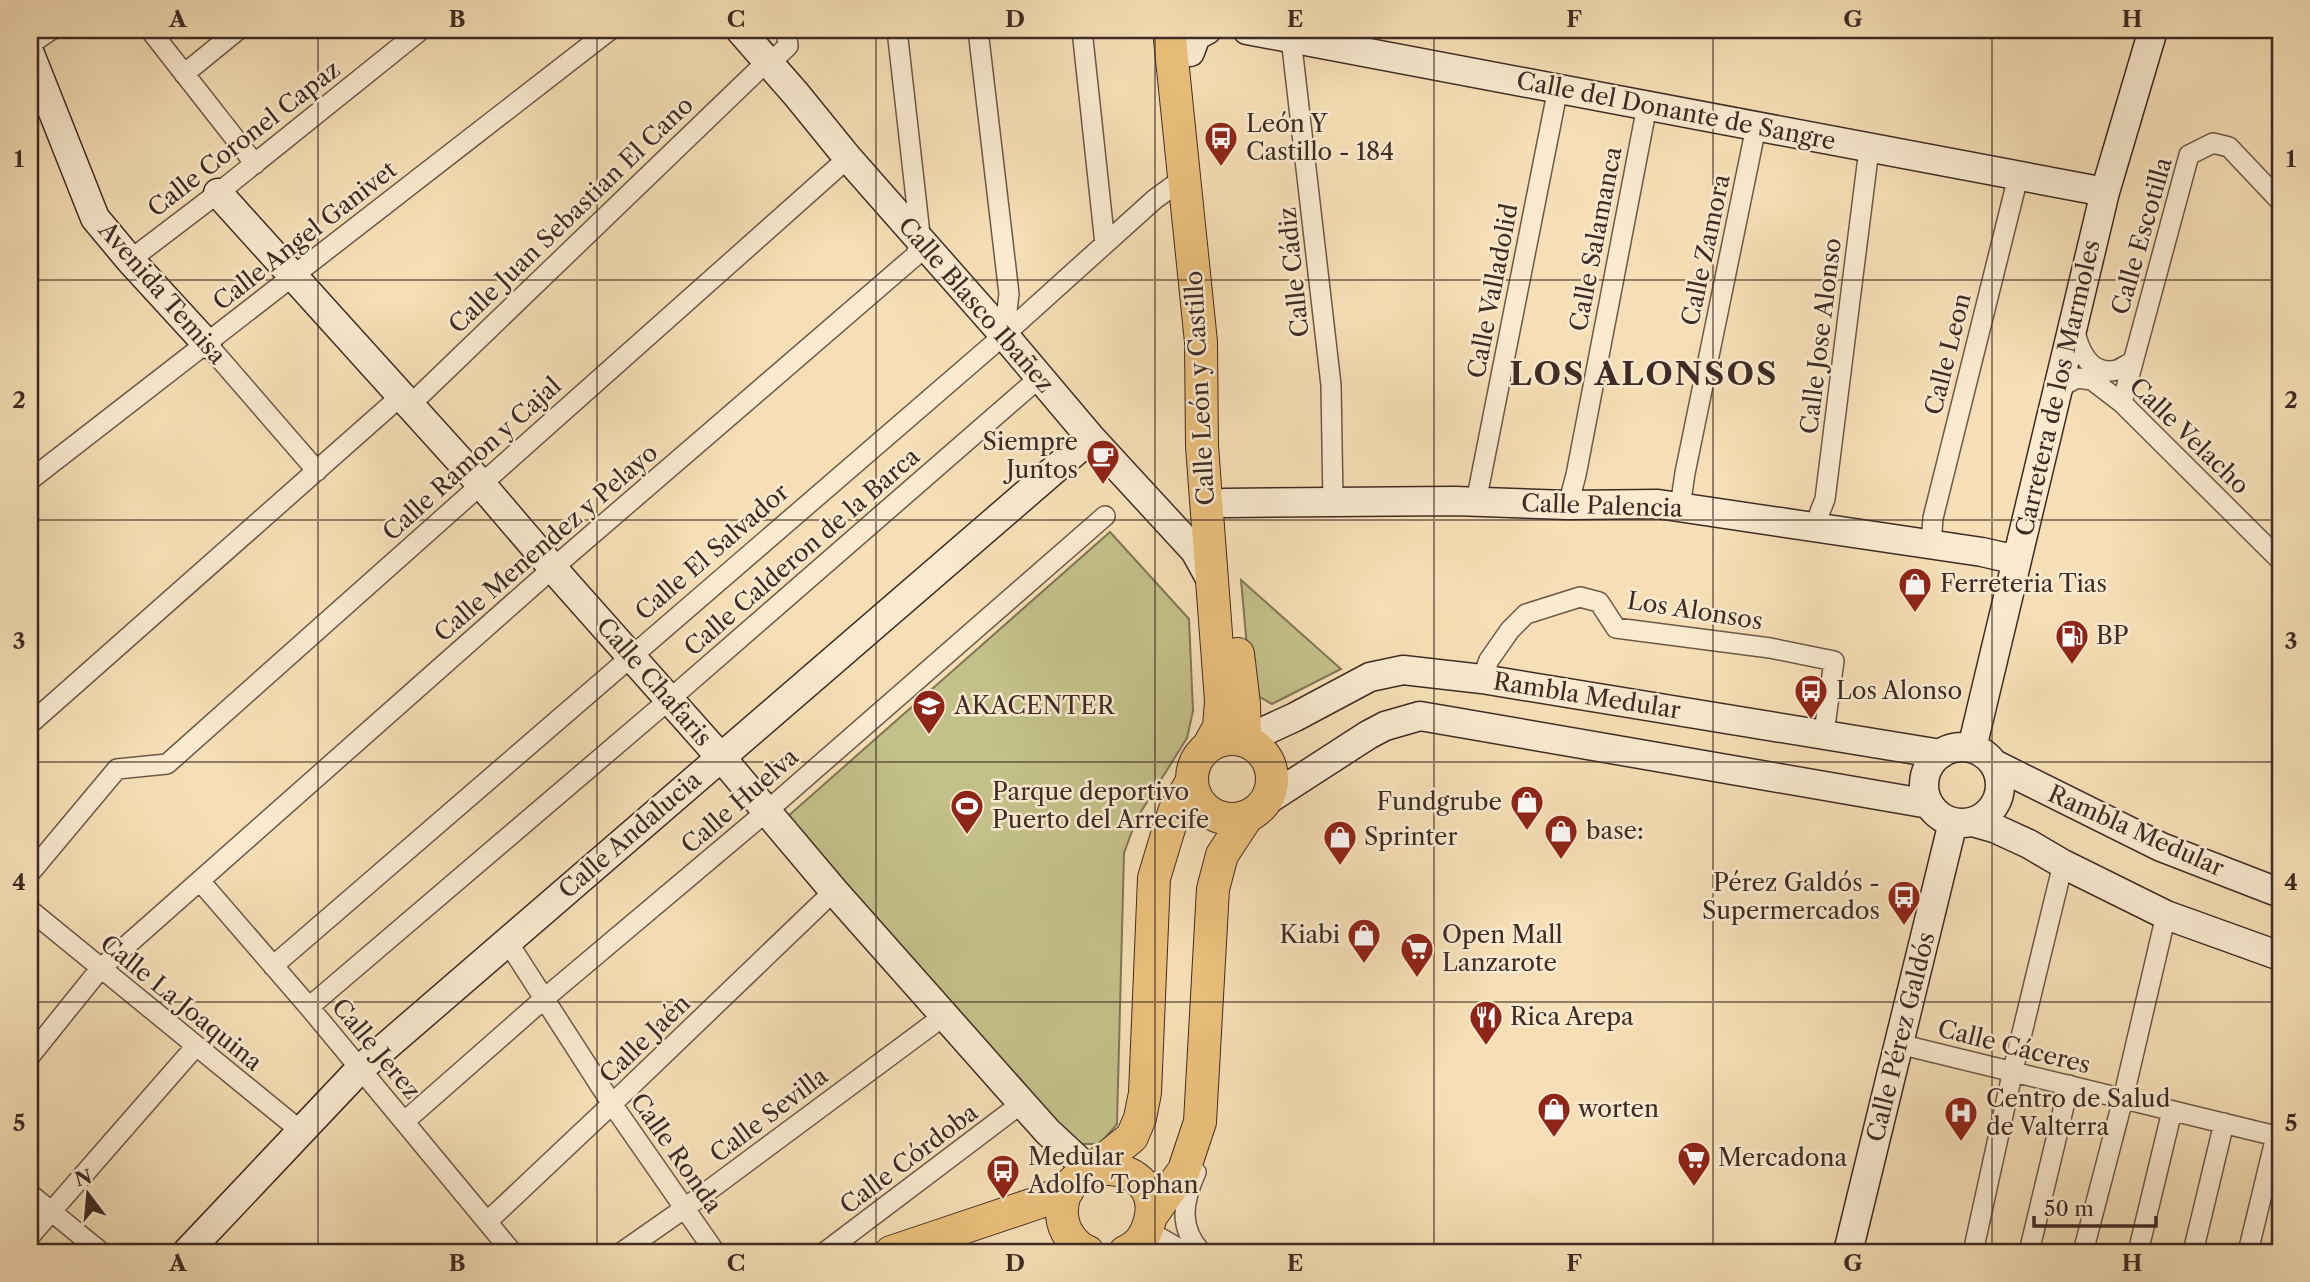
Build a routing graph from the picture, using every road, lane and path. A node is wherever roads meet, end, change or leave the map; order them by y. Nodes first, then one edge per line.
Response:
1 (51, 30) edge
2 (150, 30) edge
3 (238, 30) edge
4 (421, 30) edge
5 (610, 30) edge
6 (740, 30) edge
7 (786, 30) edge
8 (897, 30) edge
9 (978, 30) edge
10 (1082, 30) edge
11 (1247, 30) edge
12 (2152, 30) edge
13 (1188, 35) edge
14 (1291, 38) junction
15 (30, 44) edge
16 (30, 54) edge
17 (770, 63) junction
18 (184, 74) junction
19 (1558, 89) junction
20 (30, 90) edge
21 (1647, 106) junction
22 (1756, 127) junction
23 (1869, 149) junction
24 (848, 158) junction
25 (255, 164) junction
26 (1184, 177) junction
27 (2018, 177) junction
28 (2105, 192) junction
29 (218, 193) junction
30 (2280, 201) edge
31 (921, 243) junction
32 (1105, 244) junction
33 (131, 260) junction
34 (292, 276) junction
35 (1004, 335) junction
36 (201, 348) junction
37 (2074, 362) junction
38 (2132, 362) junction
39 (1039, 378) junction
40 (2056, 397) junction
41 (405, 401) junction
42 (2122, 403) junction
43 (1091, 438) junction
44 (317, 471) junction
45 (30, 480) edge
46 (481, 484) junction
47 (1333, 502) junction
48 (1476, 502) junction
49 (1226, 503) junction
50 (1568, 505) junction
51 (1680, 507) junction
52 (1105, 516) dead end
53 (1814, 527) junction
54 (1931, 544) junction
55 (2017, 560) junction
56 (2280, 560) edge
57 (553, 568) junction
58 (1211, 580) junction
59 (631, 655) junction
60 (1482, 679) junction
61 (670, 699) junction
62 (1244, 704) junction
63 (1295, 717) junction
64 (30, 724) edge
65 (1824, 733) junction
66 (1245, 740) junction
67 (1209, 745) junction
68 (1941, 754) junction
69 (1983, 756) junction
70 (720, 758) junction
71 (1192, 782) junction
72 (1929, 804) junction
73 (1257, 809) junction
74 (767, 811) junction
75 (1963, 822) junction
76 (2063, 864) junction
77 (30, 873) edge
78 (200, 881) junction
79 (834, 891) junction
80 (2280, 893) edge
81 (30, 911) edge
82 (2166, 915) junction
83 (508, 941) junction
84 (2280, 956) edge
85 (273, 966) junction
86 (100, 970) junction
87 (545, 998) junction
88 (309, 1007) junction
89 (944, 1015) junction
90 (1899, 1044) junction
91 (196, 1046) junction
92 (30, 1056) edge
93 (360, 1069) junction
94 (2013, 1070) junction
95 (2069, 1085) junction
96 (1201, 1094) junction
97 (2123, 1099) junction
98 (1022, 1103) junction
99 (612, 1104) junction
100 (2172, 1111) junction
101 (405, 1121) junction
102 (2224, 1123) junction
103 (302, 1132) junction
104 (2278, 1137) edge
105 (1079, 1181) junction
106 (30, 1194) edge
107 (685, 1208) junction
108 (51, 1212) junction
109 (488, 1221) junction
110 (30, 1236) edge
111 (1146, 1238) edge
112 (101, 1252) edge
113 (187, 1252) edge
114 (512, 1252) edge
115 (622, 1252) edge
116 (715, 1252) edge
117 (825, 1252) edge
118 (891, 1252) edge
119 (1088, 1252) edge
120 (1185, 1252) edge
121 (1201, 1252) edge
122 (1848, 1252) edge
123 (1973, 1252) edge
124 (2029, 1252) edge
125 (2083, 1252) edge
126 (2138, 1252) edge
127 (2193, 1252) edge
128 (2248, 1252) edge

1 - 15 street
2 - 18 street
3 - 18 street
4 - 25 street, Calle Coronel Capaz
5 - 34 street, Calle Angel Ganivet
6 - 17 street, Calle Blasco Ibañez
7 - 17 street, Calle Juan Sebastian El Cano
8 - 31 street
9 - 35 street
10 - 32 street
11 - 14 street, Calle del Donante de Sangre
12 - 28 street, Carretera de los Marmoles
13 - 26 main road, Calle León y Castillo
13 - 49 main road, Calle León y Castillo
14 - 19 street, Calle del Donante de Sangre
14 - 47 street, Calle Cádiz
16 - 33 street, Avenida Temisa
17 - 24 street, Calle Blasco Ibañez
17 - 41 street, Calle Juan Sebastian El Cano
18 - 25 street
19 - 21 street, Calle del Donante de Sangre
19 - 48 street, Calle Valladolid
20 - 36 street, Avenida Temisa
21 - 22 street, Calle del Donante de Sangre
21 - 50 street, Calle Salamanca
22 - 23 street, Calle del Donante de Sangre
22 - 51 street, Calle Zamora
23 - 27 street, Calle del Donante de Sangre
23 - 53 street, Calle Jose Alonso
24 - 31 street, Calle Blasco Ibañez
24 - 46 street, Calle Ramon y Cajal
25 - 29 street, Calle Coronel Capaz
26 - 32 street, Calle El Salvador
26 - 58 main road, Calle León y Castillo
27 - 28 street, Calle del Donante de Sangre
27 - 54 street, Calle Leon
28 - 37 street, Carretera de los Marmoles
29 - 33 street, Calle Coronel Capaz
29 - 34 street, Calle Chafaris
30 - 38 street, Calle Escotilla
31 - 35 street, Calle Blasco Ibañez
31 - 57 street, Calle Menendez y Pelayo
32 - 35 street, Calle El Salvador
33 - 36 street, Avenida Temisa
34 - 36 street, Calle Angel Ganivet
34 - 41 street, Calle Chafaris
35 - 39 street, Calle Blasco Ibañez
35 - 59 street, Calle El Salvador
36 - 44 street, Avenida Temisa
36 - 45 street, Calle Angel Ganivet
37 - 38 street
37 - 40 street, Carretera de los Marmoles
38 - 42 street, Calle Escotilla
39 - 43 street, Calle Blasco Ibañez
39 - 61 street, Calle Calderon de la Barca
40 - 42 street, Calle Velacho
40 - 55 street, Carretera de los Marmoles
41 - 44 street, Calle Juan Sebastian El Cano
41 - 46 street, Calle Chafaris
42 - 56 street, Calle Velacho
43 - 58 street, Calle Blasco Ibañez
43 - 70 street, Calle Andalucia
44 - 64 street, Calle Juan Sebastian El Cano
46 - 57 street, Calle Chafaris
46 - 77 street, Calle Ramon y Cajal
47 - 48 street, Calle Palencia
47 - 49 street, Calle Palencia
48 - 50 street, Calle Palencia
49 - 62 main road, Calle León y Castillo
50 - 51 street, Calle Palencia
51 - 53 street, Calle Palencia
52 - 74 street, Calle Huelva
53 - 54 street, Calle Palencia
54 - 55 street, Calle Palencia
55 - 69 street, Carretera de los Marmoles
57 - 59 street, Calle Chafaris
57 - 78 street, Calle Menendez y Pelayo
58 - 67 main road, Calle León y Castillo
59 - 61 street, Calle Chafaris
59 - 85 street, Calle El Salvador
60 - 63 street, Rambla Medular
60 - 65 street, Rambla Medular
60 - 65 street, Los Alonsos
61 - 70 street, Calle Chafaris
61 - 88 street, Calle Calderon de la Barca
62 - 63 street
62 - 66 main road, Calle León y Castillo
63 - 66 street, Rambla Medular
65 - 68 street, Rambla Medular
66 - 67 main road
66 - 73 main road
67 - 71 main road
68 - 69 street
68 - 72 street
69 - 75 street
69 - 80 street, Rambla Medular
70 - 74 street, Calle Chafaris
70 - 83 street, Calle Andalucia
71 - 73 main road
71 - 105 main road
72 - 73 street, Rambla Medular
72 - 75 street
73 - 96 main road, Rambla Medular
74 - 79 street, Calle Chafaris
74 - 87 street, Calle Huelva
75 - 76 street
75 - 90 street, Calle Pérez Galdós
76 - 82 street
76 - 94 street
78 - 85 street, Calle Jerez
78 - 86 street, Calle Menendez y Pelayo
79 - 89 street, Calle Chafaris
79 - 99 street, Calle Jaén
81 - 86 street, Calle La Joaquina
82 - 84 street
82 - 97 street
83 - 87 street, Calle Ronda
83 - 93 street, Calle Andalucia
85 - 88 street, Calle Jerez
86 - 91 street, Calle La Joaquina
86 - 92 street, Calle Menendez y Pelayo
87 - 99 street, Calle Ronda
87 - 101 street, Calle Huelva
88 - 93 street, Calle Jerez
89 - 98 street, Calle Chafaris
89 - 107 street, Calle Sevilla
90 - 94 street, Calle Cáceres
90 - 122 street, Calle Pérez Galdós
91 - 103 street, Calle La Joaquina
91 - 108 street
93 - 101 street, Calle Jerez
93 - 103 street, Calle Andalucia
94 - 95 street, Calle Cáceres
94 - 123 street
95 - 97 street, Calle Cáceres
95 - 124 street
96 - 111 main road, Rambla Medular
96 - 121 street
97 - 100 street, Calle Cáceres
97 - 125 street
98 - 105 street, Calle Chafaris
98 - 117 street, Calle Córdoba
99 - 107 street, Calle Ronda
99 - 109 street, Calle Jaén
100 - 102 street, Calle Cáceres
100 - 126 street
101 - 109 street, Calle Jerez
102 - 104 street, Calle Cáceres
102 - 127 street
103 - 113 street, Calle Andalucia
104 - 128 street
105 - 111 main road
105 - 118 main road
105 - 119 main road
106 - 108 street
107 - 115 street, Calle Sevilla
107 - 116 street, Calle Ronda
108 - 110 street
108 - 112 street
109 - 114 street, Calle Jerez
111 - 120 street

